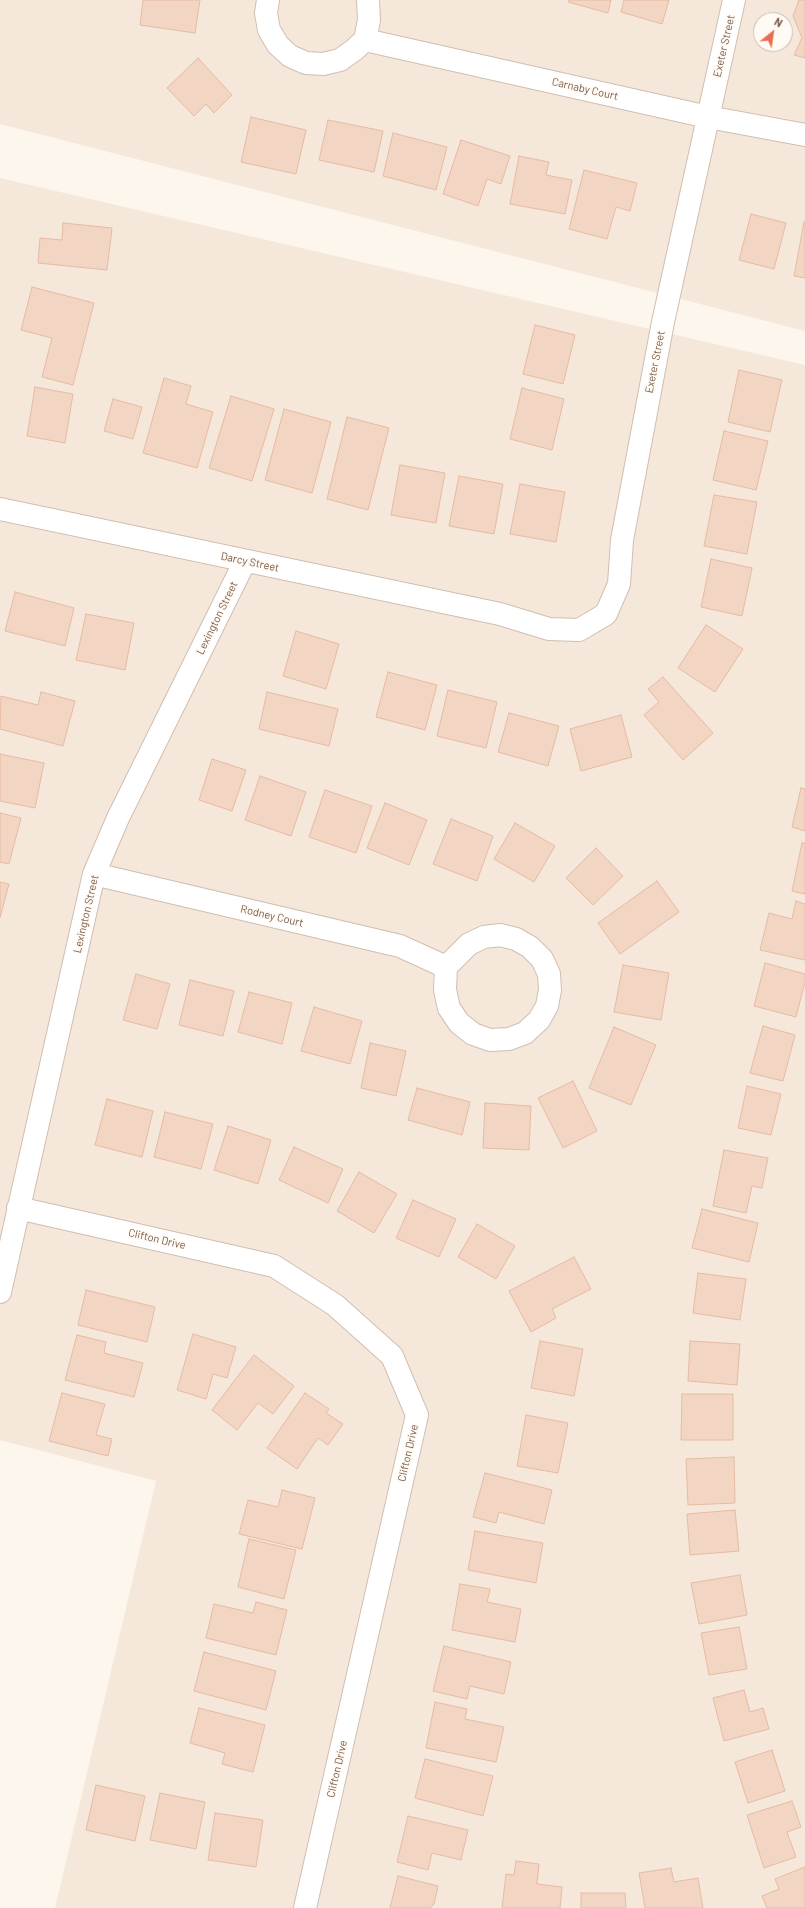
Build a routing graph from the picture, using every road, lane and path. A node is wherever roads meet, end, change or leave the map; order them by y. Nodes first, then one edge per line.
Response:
1 (268, 0) edge
2 (368, 0) edge
3 (734, 0) edge
4 (365, 40) junction
5 (708, 117) junction
6 (805, 135) edge
7 (0, 509) edge
8 (245, 561) junction
9 (500, 614) joint
10 (94, 874) junction
11 (446, 968) junction
12 (18, 1208) junction
13 (0, 1292) edge
14 (305, 1908) edge

1 - 4 street
2 - 4 street
3 - 5 street, Exeter Street
4 - 5 street, Carnaby Court
5 - 6 street, Carnaby Court
5 - 9 street, Exeter Street
7 - 8 street, Darcy Street
8 - 9 street, Darcy Street
8 - 10 street, Lexington Street
10 - 11 street, Rodney Court
10 - 12 street, Lexington Street
11 - 11 street
12 - 13 street, Lexington Street
12 - 14 street, Clifton Drive

